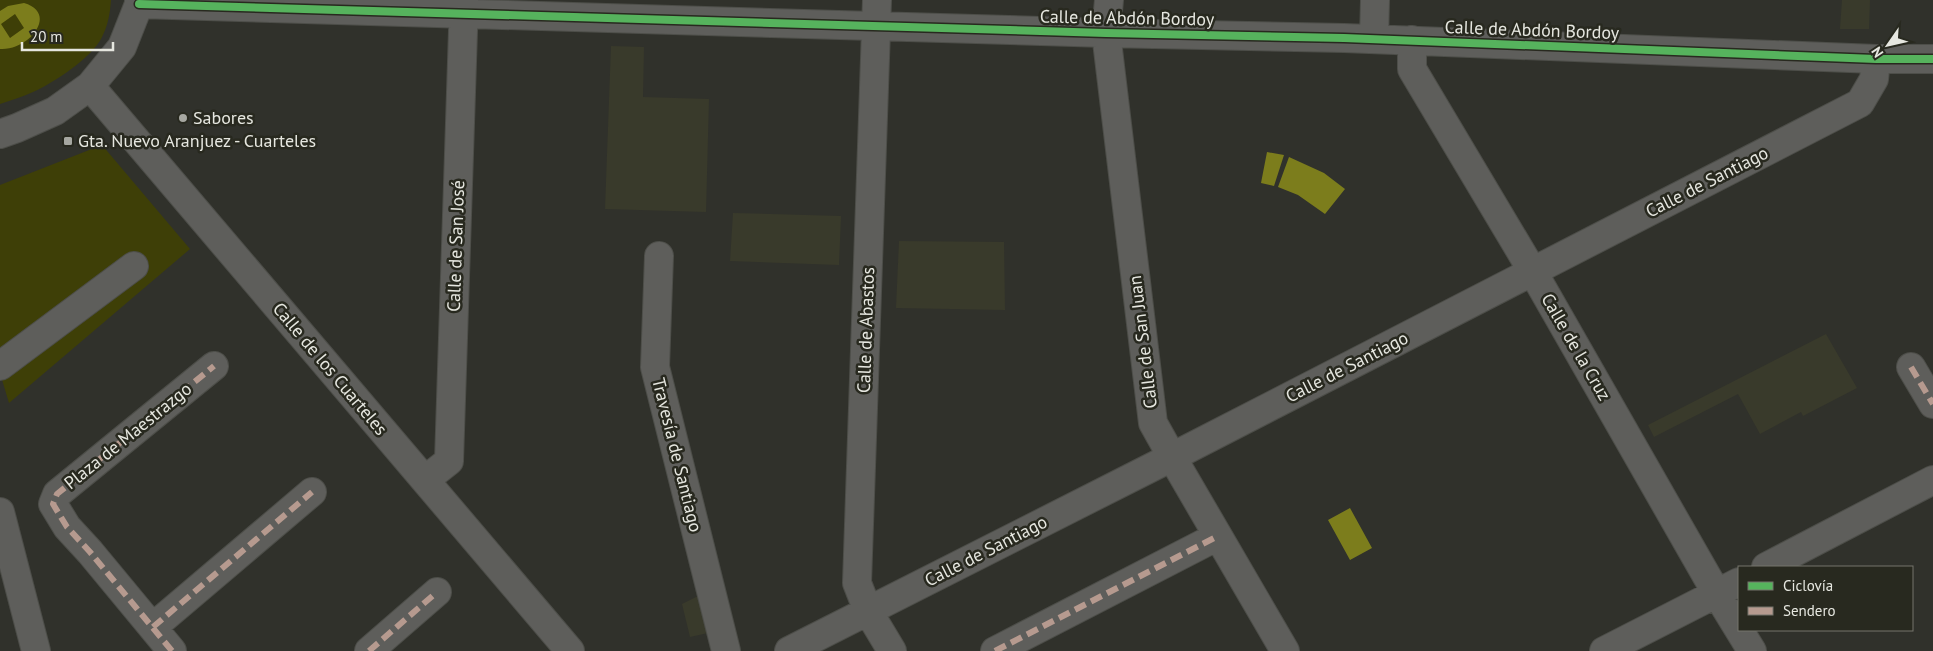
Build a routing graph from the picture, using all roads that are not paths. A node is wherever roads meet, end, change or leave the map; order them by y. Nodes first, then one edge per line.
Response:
1 (1109, 0) edge
2 (1376, 0) edge
3 (139, 2) edge
4 (464, 7) edge
5 (877, 13) edge
6 (1106, 33) junction
7 (1374, 39) junction
8 (1412, 40) junction
9 (1876, 59) junction
10 (1933, 59) edge
11 (90, 86) junction
12 (0, 134) edge
13 (659, 256) dead end
14 (134, 266) dead end
15 (1532, 272) junction
16 (0, 366) edge
17 (214, 366) dead end
18 (1911, 367) dead end
19 (1933, 404) edge
20 (1172, 457) junction
21 (425, 480) junction
22 (1933, 480) edge
23 (312, 492) dead end
24 (0, 512) edge
25 (1218, 536) junction
26 (1768, 566) edge
27 (1728, 588) edge
28 (437, 592) dead end
29 (868, 611) junction
30 (1738, 614) edge
31 (152, 627) junction
32 (1744, 631) edge
33 (36, 651) edge
34 (172, 651) edge
35 (368, 651) edge
36 (570, 651) edge
37 (726, 651) edge
38 (789, 651) edge
39 (892, 651) edge
40 (995, 651) edge
41 (1286, 651) edge
42 (1604, 651) edge
43 (1752, 651) edge

1 - 6 street, Calle de San Juan
2 - 7 street
3 - 4 street, Calle de Abdón Bordoy
3 - 11 street
4 - 5 street, Calle de Abdón Bordoy
4 - 21 street, Calle de San José
5 - 6 street, Calle de Abdón Bordoy
5 - 29 street, Calle de Abastos
6 - 7 street, Calle de Abdón Bordoy
6 - 20 street, Calle de San Juan
7 - 8 street, Calle de Abdón Bordoy
8 - 9 street, Calle de Abdón Bordoy
8 - 15 street, Calle de la Cruz
9 - 10 street, Calle de Abdón Bordoy
9 - 15 street, Calle de Santiago
11 - 12 street
11 - 21 street, Calle de los Cuarteles
13 - 37 street, Travesía de Santiago
14 - 16 street
15 - 20 street, Calle de Santiago
15 - 27 street, Calle de la Cruz
17 - 31 street, Plaza de Maestrazgo
18 - 19 street
20 - 25 street, Calle de San Juan
20 - 29 street, Calle de Santiago
21 - 36 street, Calle de los Cuarteles
22 - 26 street
23 - 31 street
24 - 33 street
25 - 40 street
25 - 41 street, Calle de San Juan
27 - 30 street, Calle de la Cruz
27 - 42 street
28 - 35 street
29 - 38 street, Calle de Santiago
29 - 39 street, Calle de Abastos
31 - 34 street, Plaza de Maestrazgo
32 - 43 street, Calle de la Cruz

